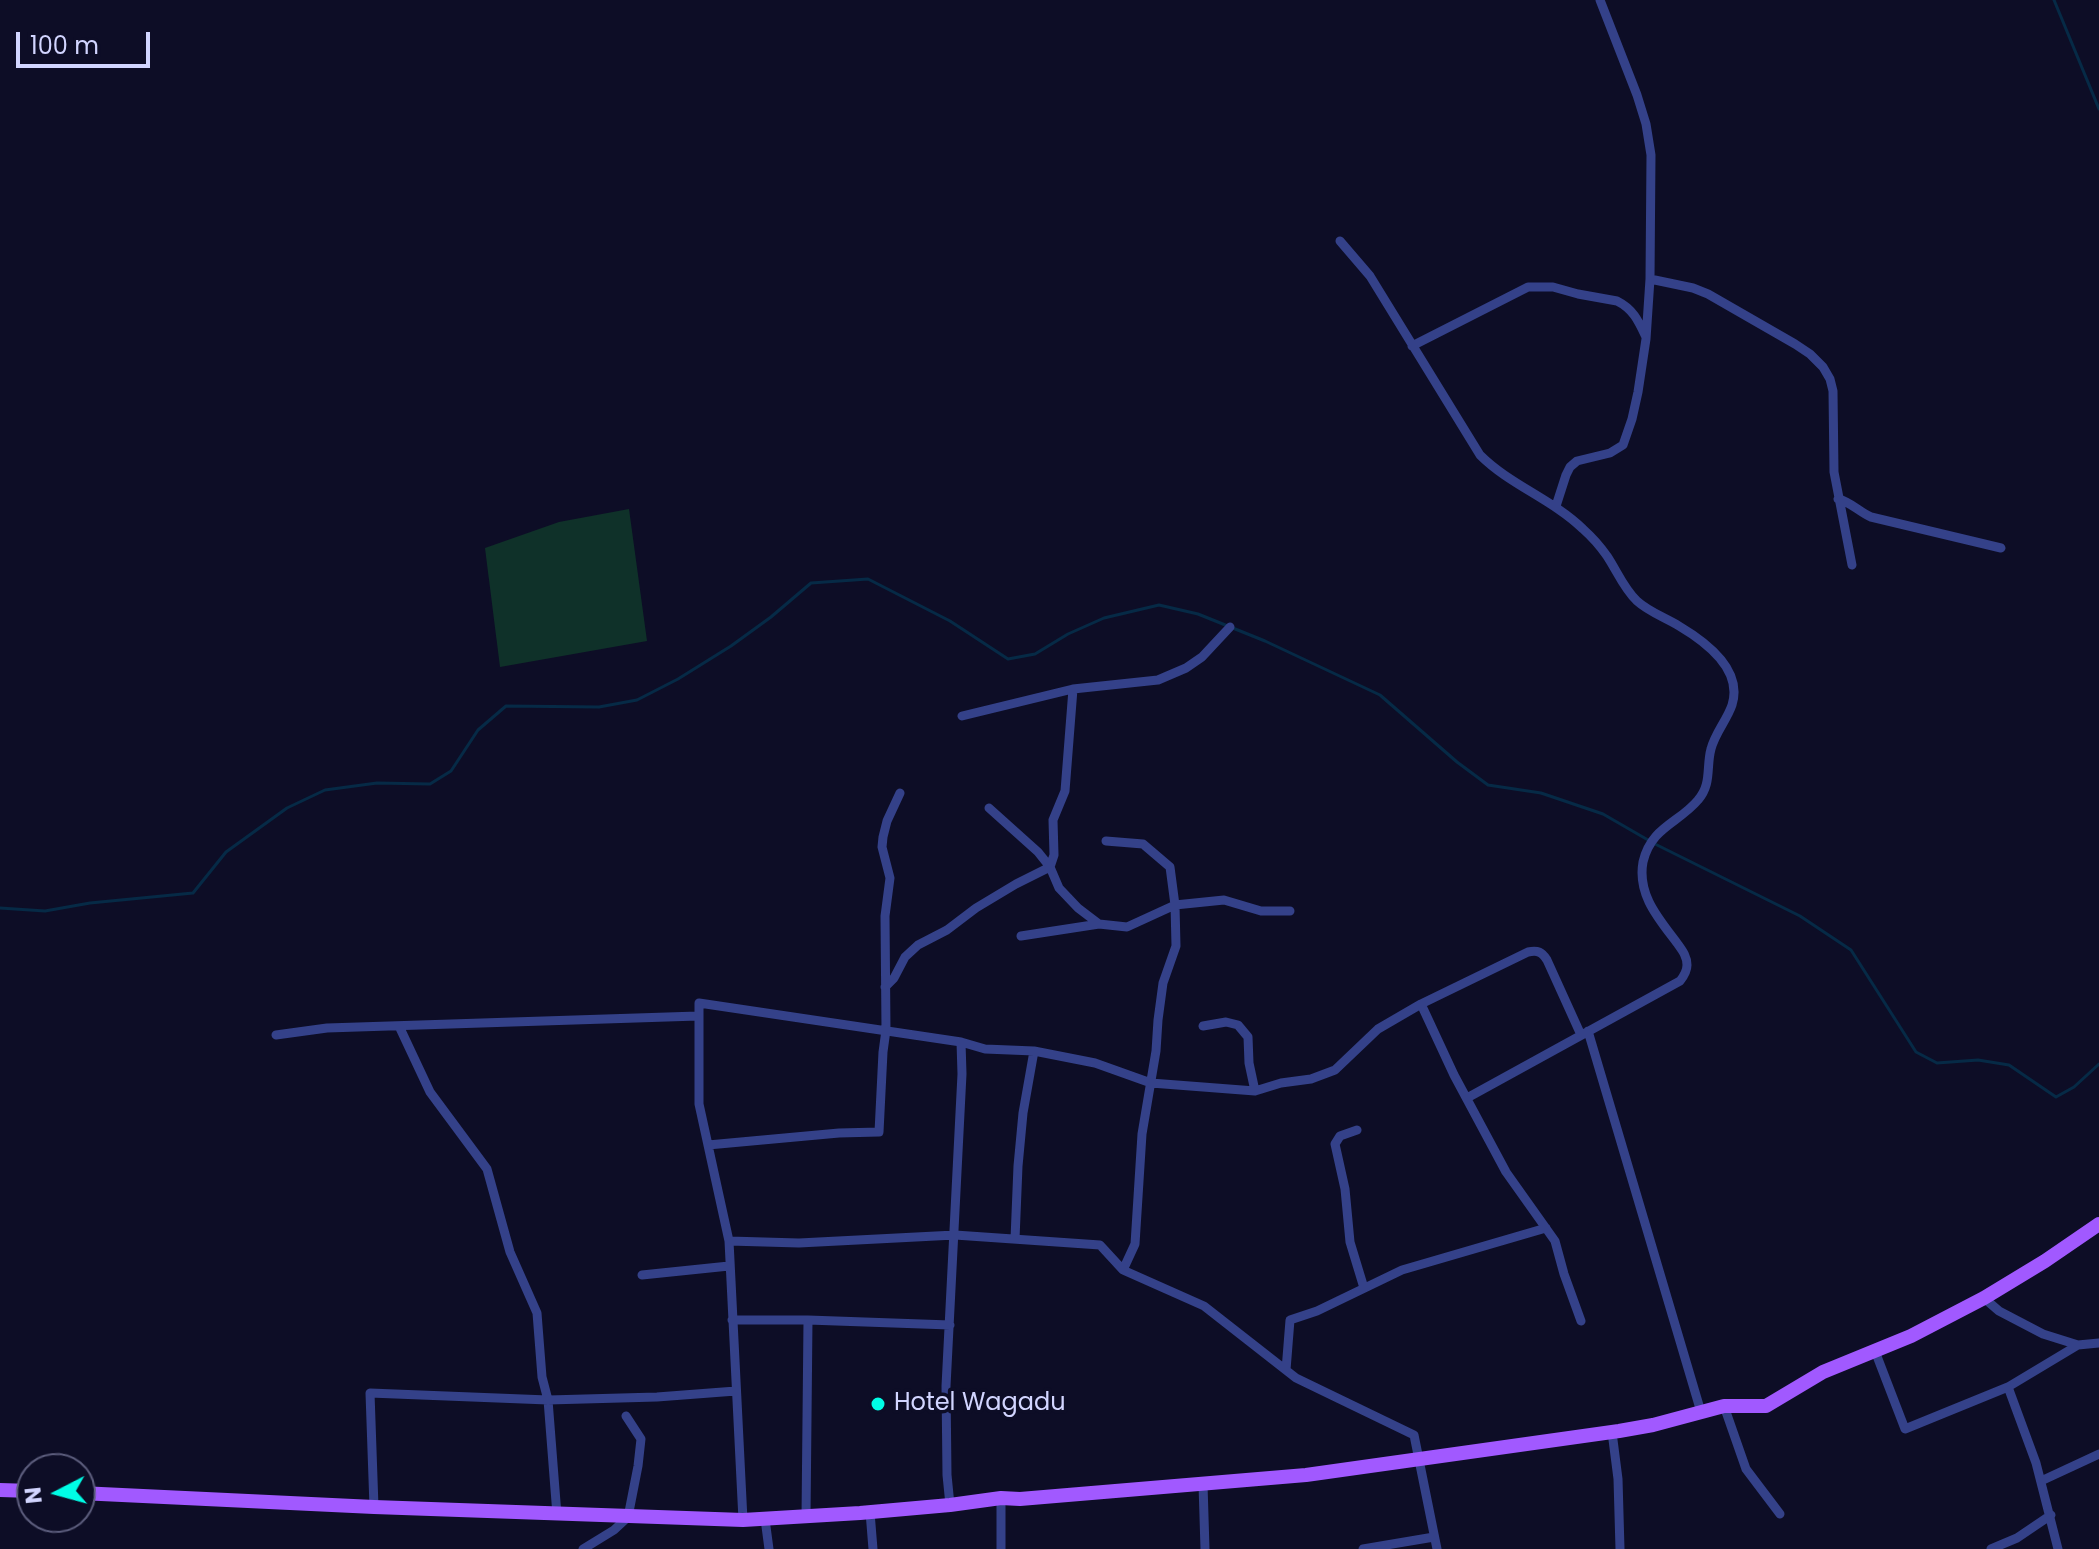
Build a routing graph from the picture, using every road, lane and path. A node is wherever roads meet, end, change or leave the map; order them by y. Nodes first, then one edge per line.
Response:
1 (1600, 0) edge
2 (1340, 241) dead end
3 (1650, 279) junction
4 (1646, 339) junction
5 (1412, 346) junction
6 (1838, 499) junction
7 (1556, 506) junction
8 (2001, 548) dead end
9 (1852, 565) dead end
10 (1230, 627) dead end
11 (1073, 689) junction
12 (962, 716) dead end
13 (900, 793) dead end
14 (989, 808) dead end
15 (1106, 841) dead end
16 (1050, 867) junction
17 (1175, 905) junction
18 (1290, 911) dead end
19 (1099, 924) junction
20 (1021, 936) dead end
21 (885, 987) junction
22 (1421, 1004) junction
23 (698, 1016) junction
24 (399, 1026) junction
25 (1203, 1026) dead end
26 (886, 1030) junction
27 (1585, 1033) junction
28 (276, 1035) dead end
29 (961, 1042) junction
30 (1034, 1051) junction
31 (1151, 1083) junction
32 (1255, 1091) junction
33 (1467, 1098) junction
34 (1357, 1130) dead end
35 (708, 1145) junction
36 (2099, 1224) edge
37 (1546, 1228) junction
38 (955, 1235) junction
39 (1015, 1239) junction
40 (729, 1241) junction
41 (729, 1266) junction
42 (1123, 1270) junction
43 (642, 1275) dead end
44 (1364, 1288) junction
45 (1984, 1298) junction
46 (732, 1320) junction
47 (808, 1320) junction
48 (1581, 1321) dead end
49 (950, 1325) junction
50 (2099, 1343) edge
51 (2078, 1345) junction
52 (1875, 1351) junction
53 (1286, 1370) junction
54 (2008, 1387) junction
55 (736, 1391) junction
56 (548, 1400) junction
57 (1724, 1406) junction
58 (1701, 1412) junction
59 (626, 1416) dead end
60 (1612, 1432) junction
61 (2099, 1454) edge
62 (1419, 1461) junction
63 (2041, 1481) junction
64 (1203, 1484) junction
65 (96, 1494) edge
66 (1001, 1498) junction
67 (950, 1505) junction
68 (374, 1507) junction
69 (870, 1512) junction
70 (1780, 1514) dead end
71 (557, 1515) junction
72 (2051, 1515) junction
73 (628, 1517) junction
74 (806, 1517) junction
75 (765, 1519) junction
76 (743, 1520) junction
77 (1434, 1537) junction
78 (583, 1549) edge
79 (769, 1549) edge
80 (873, 1549) edge
81 (1001, 1549) edge
82 (1205, 1549) edge
83 (1363, 1549) edge
84 (1437, 1549) edge
85 (1620, 1549) edge
86 (1991, 1549) edge
87 (2058, 1549) edge

1 - 3 street
2 - 5 street
3 - 4 street
3 - 6 street
4 - 5 street
4 - 7 street
5 - 7 street
6 - 8 street
6 - 9 street
7 - 27 street
10 - 11 street
11 - 12 street
11 - 16 street
13 - 21 street
14 - 16 street
15 - 17 street
16 - 19 street
16 - 21 street
17 - 18 street
17 - 19 street
17 - 31 street
19 - 20 street
21 - 26 street
22 - 27 street
22 - 32 street
22 - 33 street
23 - 24 street
23 - 26 street
23 - 35 street
24 - 28 street
24 - 56 street
25 - 32 street
26 - 29 street
26 - 35 street
27 - 33 street
27 - 58 street
29 - 30 street
29 - 38 street
30 - 31 street
30 - 39 street
31 - 32 street
31 - 42 street
33 - 37 street
34 - 44 street
35 - 40 street
36 - 45 main road
37 - 44 street
37 - 48 street
38 - 39 street
38 - 40 street
38 - 49 street
39 - 42 street
40 - 41 street
41 - 43 street
41 - 46 street
42 - 53 street
44 - 53 street
45 - 51 street
45 - 52 main road
46 - 47 street
46 - 55 street
47 - 49 street
47 - 74 street
49 - 67 street
50 - 51 street
51 - 54 street
52 - 54 street
52 - 57 main road
53 - 62 street
54 - 63 street
55 - 56 street
55 - 76 street
56 - 68 street
56 - 71 street
57 - 58 main road
57 - 70 street
58 - 60 main road
59 - 73 street
60 - 62 main road
60 - 85 street
61 - 63 street
62 - 64 main road
62 - 77 street
63 - 72 street
64 - 66 main road
64 - 82 street
65 - 68 main road
66 - 67 main road
66 - 81 street
67 - 69 main road
68 - 71 main road
69 - 74 main road
69 - 80 street
71 - 73 main road
72 - 86 street
72 - 87 street
73 - 76 main road
73 - 78 street
74 - 75 main road
75 - 76 main road
75 - 79 street
77 - 83 street
77 - 84 street

